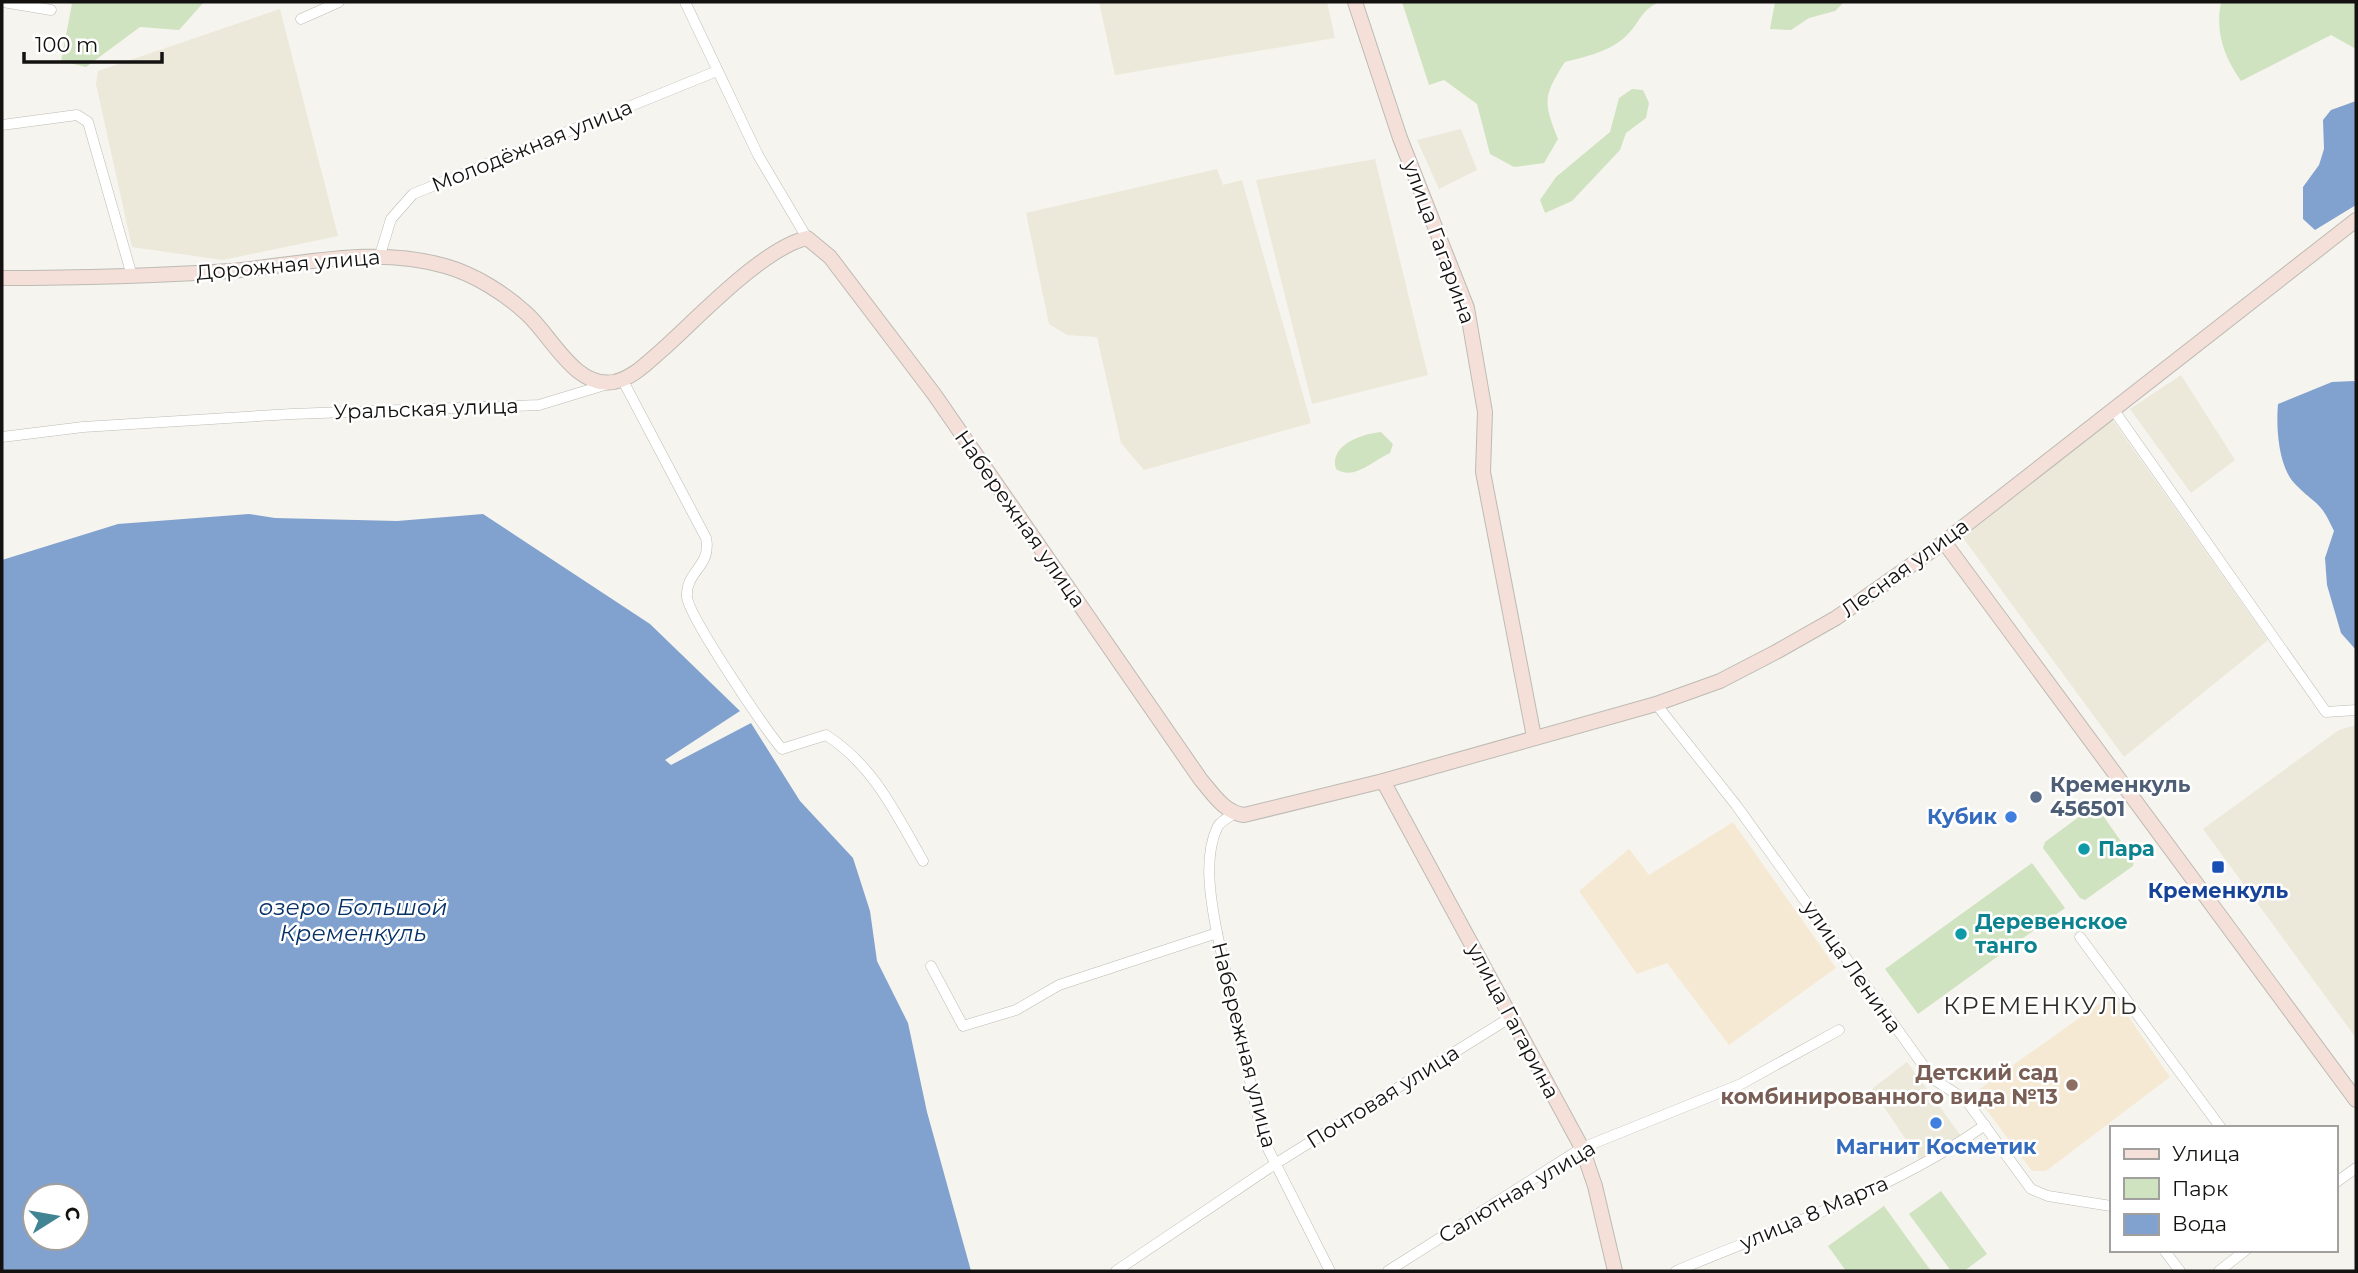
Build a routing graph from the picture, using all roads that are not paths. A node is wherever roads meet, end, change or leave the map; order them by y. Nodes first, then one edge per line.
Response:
1 (3, 2) edge
2 (340, 2) edge
3 (685, 2) edge
4 (1355, 2) edge
5 (51, 10) dead end
6 (301, 19) dead end
7 (717, 71) junction
8 (2, 125) edge
9 (2356, 220) edge
10 (802, 239) junction
11 (380, 256) junction
12 (132, 276) junction
13 (2, 278) edge
14 (619, 380) junction
15 (2113, 409) junction
16 (2, 437) edge
17 (1944, 542) junction
18 (1656, 704) junction
19 (2356, 710) edge
20 (1534, 737) junction
21 (1383, 781) junction
22 (1233, 814) junction
23 (923, 861) dead end
24 (1217, 933) junction
25 (2080, 937) dead end
26 (931, 966) dead end
27 (1511, 1017) junction
28 (1839, 1030) dead end
29 (2356, 1100) edge
30 (1985, 1125) junction
31 (2220, 1126) edge
32 (1582, 1148) junction
33 (1275, 1164) junction
34 (2356, 1168) edge
35 (2337, 1182) edge
36 (2110, 1206) edge
37 (2166, 1252) edge
38 (2243, 1252) edge
39 (1116, 1271) edge
40 (1330, 1271) edge
41 (1388, 1271) edge
42 (1615, 1271) edge
43 (1675, 1271) edge
44 (2180, 1271) edge
45 (2219, 1271) edge

1 - 5 street
2 - 6 street
3 - 7 street
4 - 20 street, улица Гагарина
7 - 10 street
7 - 11 street, Молодёжная улица
8 - 12 street
9 - 15 street, Лесная улица
10 - 14 street, Уральская улица
10 - 22 street, Набережная улица
11 - 12 street, Дорожная улица
11 - 14 street, Дорожная улица
12 - 13 street, Дорожная улица
14 - 16 street, Уральская улица
14 - 23 street
15 - 17 street, Лесная улица
15 - 19 street
17 - 18 street, Лесная улица
17 - 29 street
18 - 20 street, Лесная улица
18 - 30 street, улица Ленина
20 - 21 street, Лесная улица
21 - 22 street
21 - 27 street, улица Гагарина
22 - 24 street, Набережная улица
24 - 26 street
24 - 33 street, Набережная улица
25 - 31 street
27 - 32 street, улица Гагарина
27 - 33 street, Почтовая улица
28 - 32 street, Салютная улица
30 - 36 street, улица Ленина
30 - 43 street, улица 8 Марта
32 - 41 street, Салютная улица
32 - 42 street, улица Гагарина
33 - 39 street, Почтовая улица
33 - 40 street, Набережная улица
34 - 35 street
37 - 44 street
38 - 45 street

